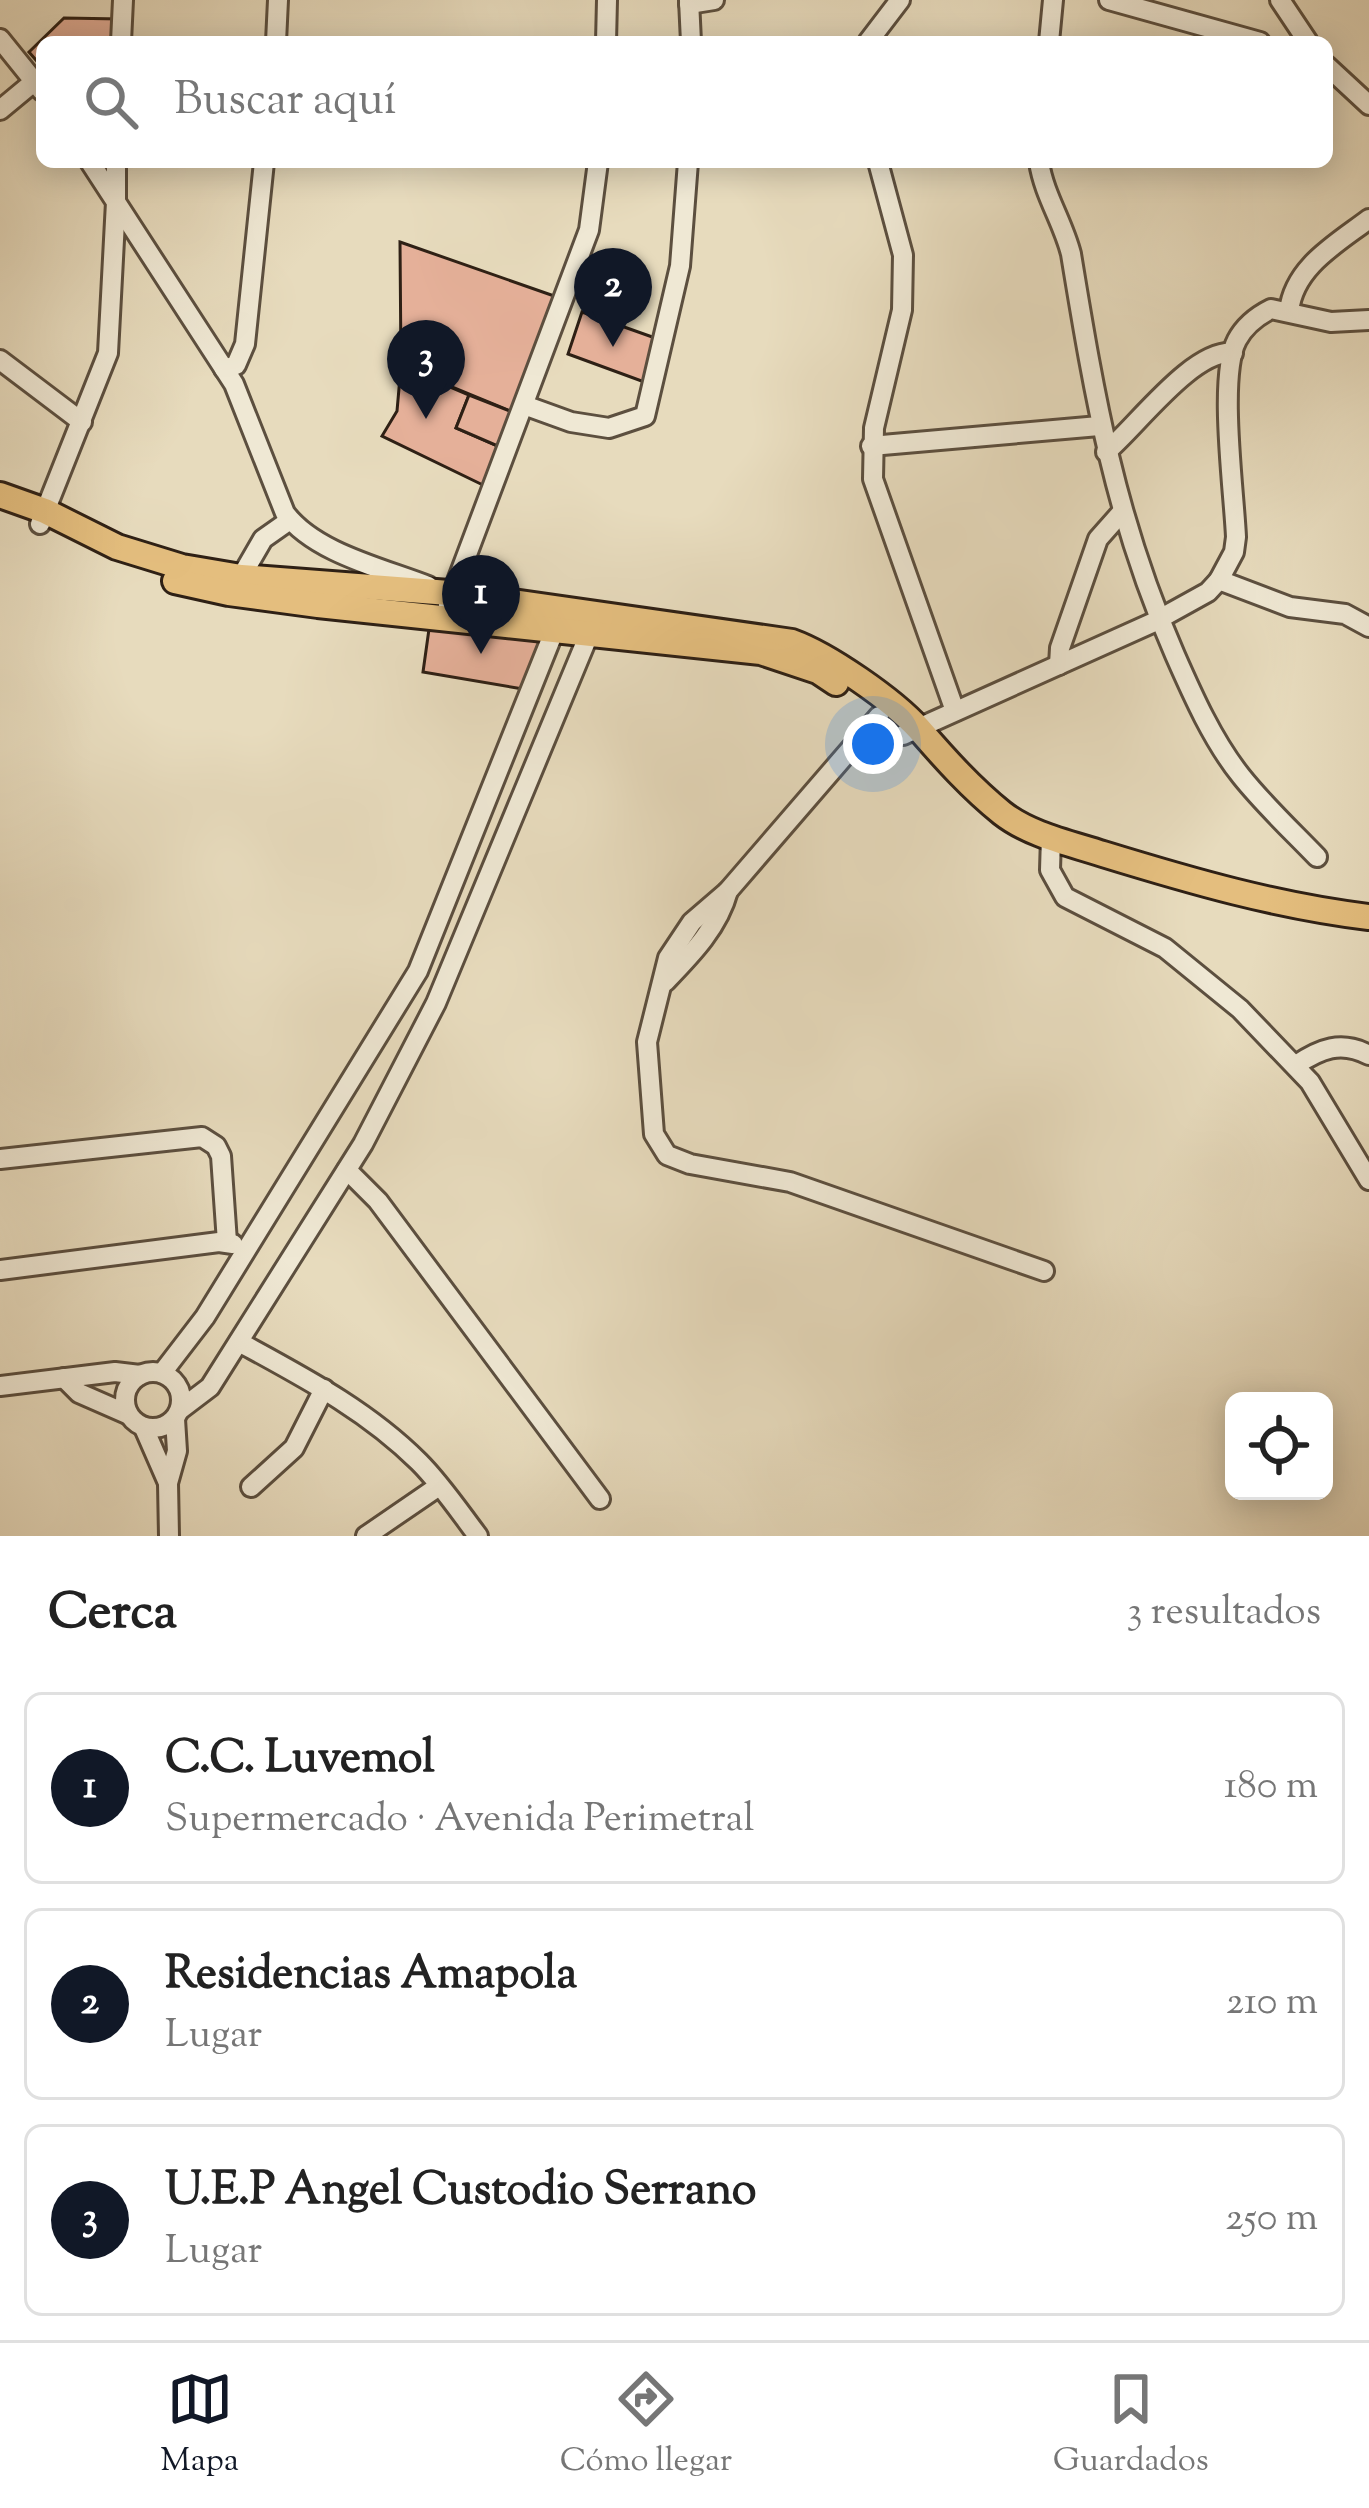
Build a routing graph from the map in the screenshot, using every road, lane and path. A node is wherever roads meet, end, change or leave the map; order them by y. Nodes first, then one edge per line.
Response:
1 (123, 0) edge
2 (278, 0) edge
3 (607, 0) edge
4 (714, 0) edge
5 (900, 0) edge
6 (1053, 0) edge
7 (1109, 0) edge
8 (1280, 0) edge
9 (689, 2) edge
10 (119, 36) edge
11 (276, 36) edge
12 (606, 36) edge
13 (691, 36) edge
14 (873, 36) edge
15 (1050, 36) edge
16 (1238, 36) edge
17 (1304, 36) edge
18 (0, 38) edge
19 (1333, 71) edge
20 (36, 83) edge
21 (36, 90) edge
22 (1369, 105) edge
23 (0, 110) edge
24 (94, 168) edge
25 (116, 168) edge
26 (263, 168) edge
27 (597, 168) edge
28 (688, 168) edge
29 (880, 168) edge
30 (1040, 168) edge
31 (116, 202) junction
32 (1369, 219) edge
33 (1289, 311) junction
34 (1369, 320) edge
35 (1233, 353) junction
36 (0, 360) edge
37 (224, 368) junction
38 (524, 405) junction
39 (82, 422) junction
40 (1099, 426) junction
41 (871, 446) junction
42 (1106, 452) junction
43 (0, 495) edge
44 (0, 511) edge
45 (1121, 513) junction
46 (43, 518) junction
47 (290, 520) junction
48 (241, 577) junction
49 (1219, 580) junction
50 (448, 605) junction
51 (1159, 618) junction
52 (559, 620) junction
53 (593, 624) junction
54 (1369, 627) edge
55 (1059, 664) junction
56 (955, 711) junction
57 (879, 716) junction
58 (910, 731) junction
59 (1051, 838) junction
60 (1316, 857) dead end
61 (1369, 917) edge
62 (1369, 1054) edge
63 (1296, 1065) junction
64 (0, 1159) edge
65 (347, 1170) junction
66 (1369, 1180) edge
67 (227, 1242) junction
68 (247, 1250) junction
69 (0, 1270) edge
70 (1044, 1271) dead end
71 (239, 1342) junction
72 (161, 1373) junction
73 (140, 1375) junction
74 (64, 1378) junction
75 (0, 1386) edge
76 (324, 1389) junction
77 (128, 1414) junction
78 (178, 1414) junction
79 (145, 1428) junction
80 (168, 1483) junction
81 (439, 1486) junction
82 (251, 1487) dead end
83 (600, 1499) dead end
84 (169, 1536) edge
85 (366, 1536) edge
86 (478, 1536) edge

1 - 10 street
2 - 11 street
3 - 12 street
4 - 9 street
5 - 14 street
6 - 15 street
7 - 16 street
8 - 17 street
9 - 13 street
18 - 20 street
19 - 22 street
21 - 23 street
24 - 31 street
25 - 31 street
26 - 37 street
27 - 38 street
28 - 38 street
29 - 41 street
30 - 40 street
31 - 37 street
31 - 39 street
32 - 33 street
33 - 34 street
33 - 35 street
35 - 42 street
35 - 49 street
36 - 39 street
37 - 47 street
38 - 50 street
39 - 46 street
40 - 41 street
40 - 42 street
41 - 56 street
42 - 45 street
43 - 46 main road
44 - 46 main road
45 - 51 street
45 - 55 street
46 - 48 main road
46 - 50 main road
47 - 48 street
47 - 50 street
48 - 50 main road
49 - 51 street
49 - 54 street
50 - 52 main road
51 - 55 street
51 - 60 street
52 - 53 main road
52 - 68 street
53 - 57 main road
53 - 58 main road
53 - 65 street
55 - 56 street
56 - 58 street
57 - 58 main road
57 - 70 street
58 - 59 main road
59 - 61 main road
59 - 63 street
62 - 63 street
63 - 66 street
64 - 67 street
65 - 71 street
65 - 83 street
67 - 68 street
67 - 69 street
68 - 72 street
71 - 76 street
71 - 78 street
72 - 73 street
72 - 78 street
73 - 74 street
73 - 77 street
74 - 75 street
74 - 77 street
76 - 81 street
76 - 82 street
77 - 79 street
78 - 79 street
78 - 80 street
79 - 80 street
80 - 84 street
81 - 85 street
81 - 86 street

